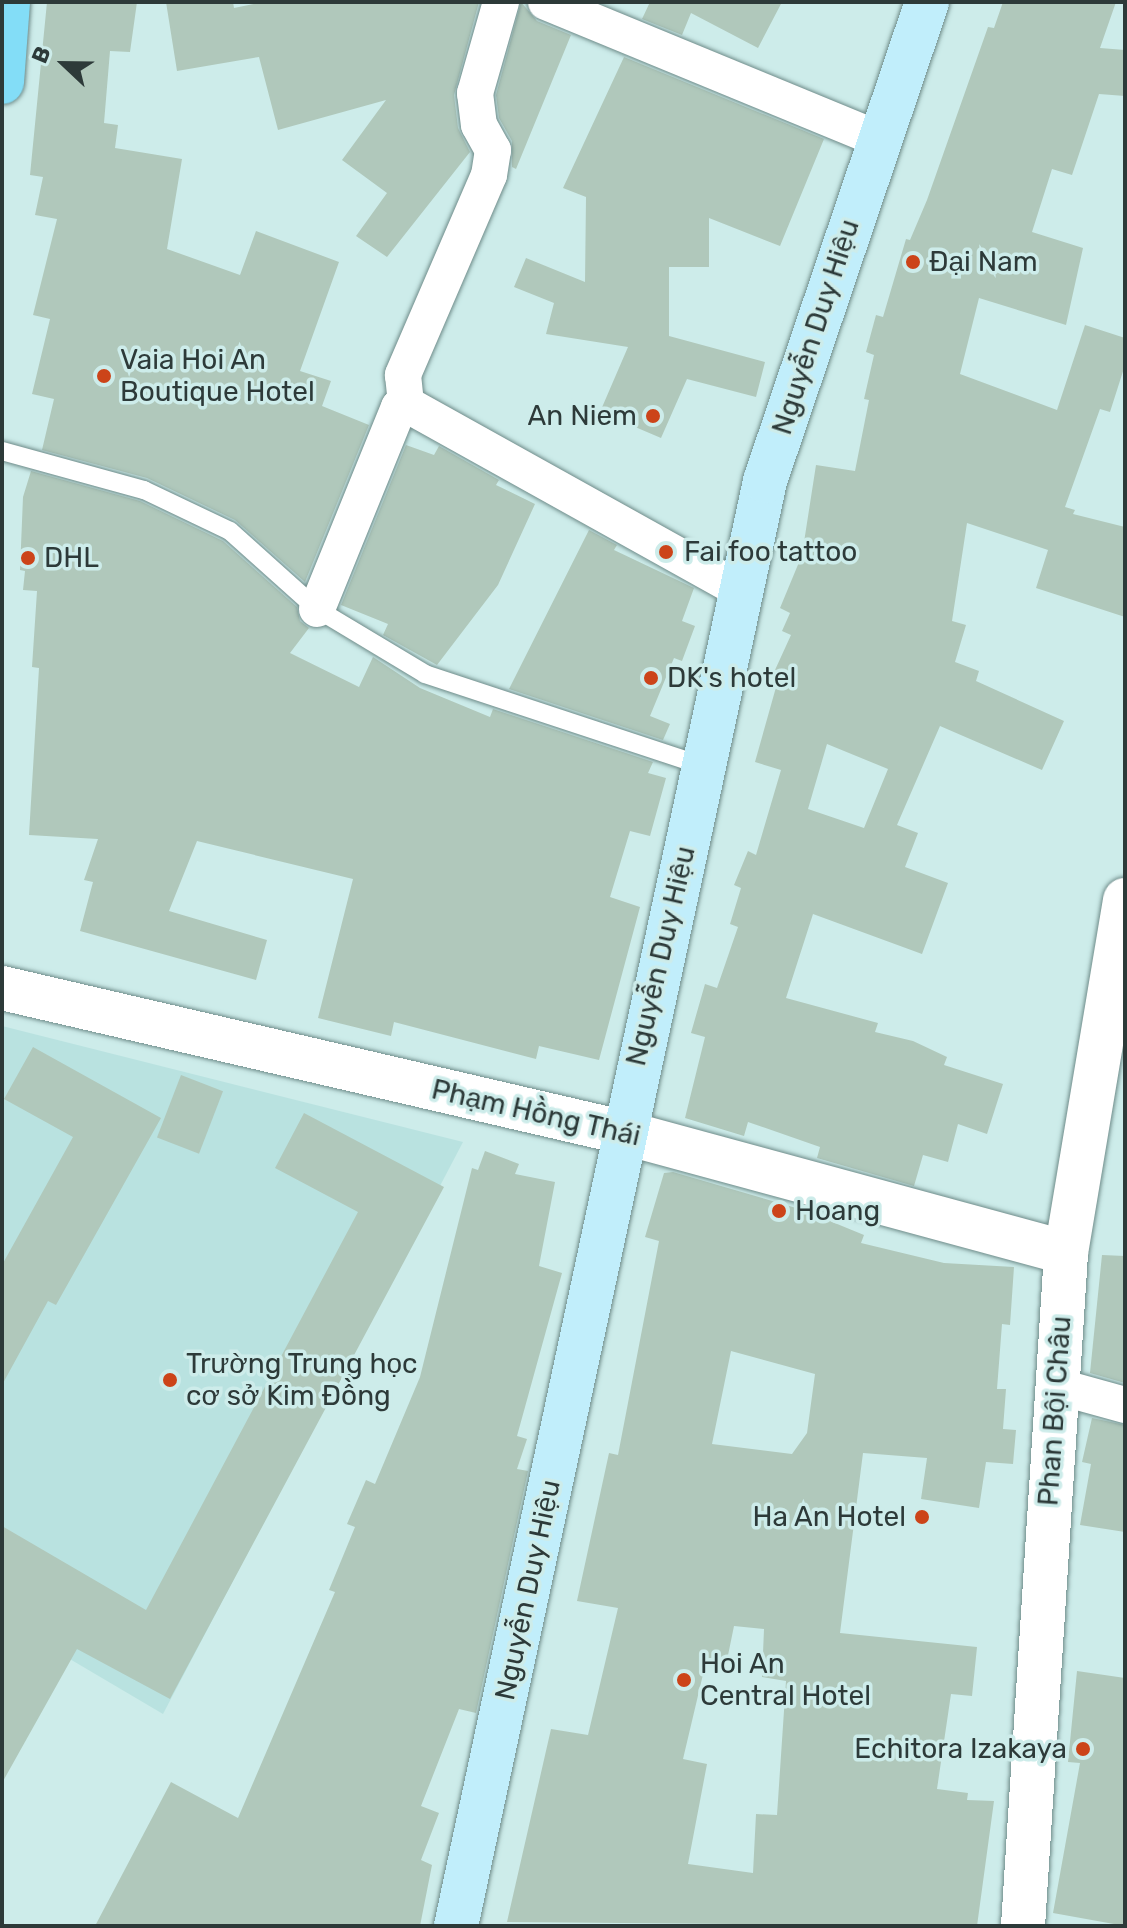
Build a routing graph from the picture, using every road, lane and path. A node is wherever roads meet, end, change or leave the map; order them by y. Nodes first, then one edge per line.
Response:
1 (8, 2) edge
2 (501, 2) edge
3 (546, 2) edge
4 (927, 2) edge
5 (2, 82) edge
6 (878, 139) junction
7 (406, 404) junction
8 (2, 451) edge
9 (742, 591) junction
10 (317, 609) junction
11 (703, 766) junction
12 (1125, 900) edge
13 (2, 988) edge
14 (622, 1132) junction
15 (1066, 1253) junction
16 (1056, 1386) junction
17 (1125, 1405) edge
18 (456, 1926) edge
19 (1023, 1926) edge

1 - 5 main road
2 - 7 street
3 - 6 street
4 - 6 main road, Nguyễn Duy Hiệu
6 - 9 main road, Nguyễn Duy Hiệu
7 - 9 street
7 - 10 street
8 - 10 lane
9 - 11 main road, Nguyễn Duy Hiệu
10 - 11 lane
11 - 14 main road, Nguyễn Duy Hiệu
12 - 15 street, Phan Bội Châu
13 - 14 street, Phạm Hồng Thái
14 - 15 street, Phạm Hồng Thái
14 - 18 main road, Nguyễn Duy Hiệu
15 - 16 street, Phan Bội Châu
16 - 17 street
16 - 19 street, Phan Bội Châu

